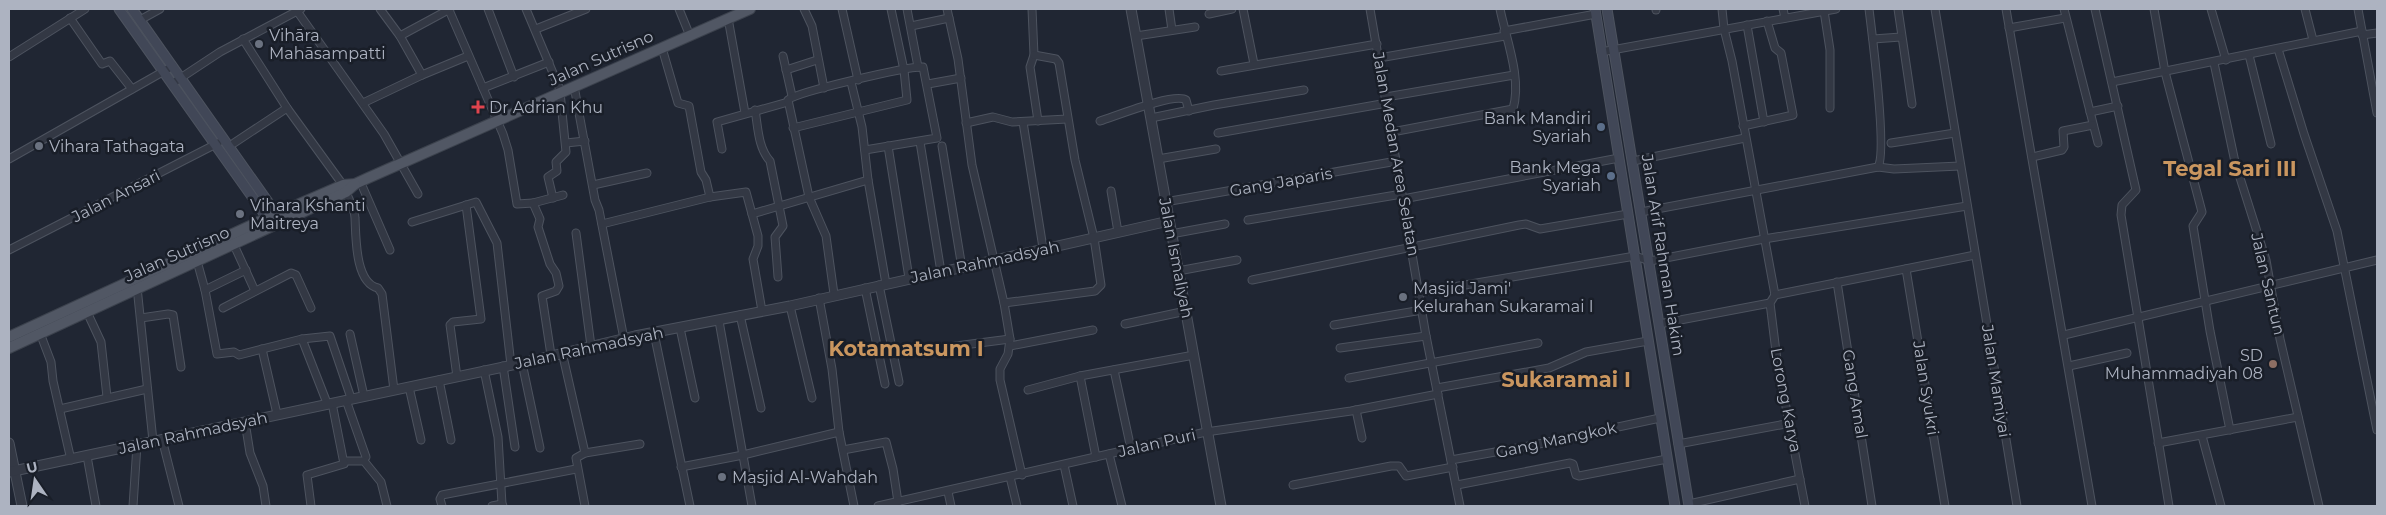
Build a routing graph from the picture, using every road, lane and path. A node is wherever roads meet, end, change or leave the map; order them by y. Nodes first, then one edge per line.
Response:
1 (85, 9) edge
2 (119, 9) edge
3 (132, 9) edge
4 (160, 9) edge
5 (380, 9) edge
6 (449, 9) edge
7 (488, 9) edge
8 (526, 9) edge
9 (586, 9) edge
10 (680, 9) edge
11 (750, 9) edge
12 (804, 9) edge
13 (842, 9) edge
14 (891, 9) edge
15 (908, 9) edge
16 (947, 9) edge
17 (1032, 9) edge
18 (1131, 9) edge
19 (1169, 9) edge
20 (1232, 9) edge
21 (1243, 9) edge
22 (1370, 9) edge
23 (1500, 9) edge
24 (1607, 9) edge
25 (1722, 9) edge
26 (1784, 9) edge
27 (1836, 9) edge
28 (1869, 9) edge
29 (1898, 9) edge
30 (1935, 9) edge
31 (2006, 9) edge
32 (2064, 9) edge
33 (2095, 9) edge
34 (2154, 9) edge
35 (2211, 9) edge
36 (2305, 9) edge
37 (2358, 9) edge
38 (300, 10) edge
39 (1596, 11) edge
40 (1824, 11) junction
41 (1209, 14) dead end
42 (70, 18) junction
43 (728, 18) junction
44 (949, 18) junction
45 (1785, 18) junction
46 (2065, 18) junction
47 (140, 20) junction
48 (1767, 22) junction
49 (1747, 25) junction
50 (911, 26) junction
51 (1195, 27) dead end
52 (2009, 28) junction
53 (536, 29) junction
54 (1724, 29) junction
55 (1172, 30) junction
56 (2362, 33) junction
57 (2377, 33) edge
58 (1505, 34) junction
59 (400, 36) junction
60 (690, 36) junction
61 (1136, 36) junction
62 (1901, 37) junction
63 (1873, 39) junction
64 (243, 40) junction
65 (2313, 40) junction
66 (1377, 44) junction
67 (662, 48) junction
68 (1614, 49) junction
69 (2278, 49) junction
70 (1602, 52) junction
71 (10, 54) edge
72 (1034, 55) junction
73 (2249, 55) junction
74 (468, 56) junction
75 (783, 56) dead end
76 (1379, 58) junction
77 (817, 60) junction
78 (2226, 60) junction
79 (549, 62) junction
80 (2214, 63) junction
81 (1254, 64) junction
82 (918, 67) junction
83 (169, 68) junction
84 (786, 70) junction
85 (904, 70) junction
86 (1221, 72) dead end
87 (2165, 72) junction
88 (422, 75) junction
89 (1514, 76) junction
90 (181, 77) junction
91 (514, 77) junction
92 (960, 78) junction
93 (855, 81) junction
94 (2112, 82) junction
95 (173, 83) junction
96 (2374, 83) edge
97 (928, 84) junction
98 (574, 86) junction
99 (483, 88) junction
100 (824, 88) junction
101 (132, 89) junction
102 (1304, 90) dead end
103 (561, 92) junction
104 (790, 99) junction
105 (1387, 100) junction
106 (363, 103) junction
107 (1912, 104) dead end
108 (1148, 105) junction
109 (2118, 106) junction
110 (287, 108) junction
111 (1830, 108) dead end
112 (755, 110) junction
113 (1189, 110) junction
114 (2090, 112) junction
115 (745, 113) junction
116 (859, 113) junction
117 (2377, 113) edge
118 (1151, 118) junction
119 (1067, 119) junction
120 (497, 120) junction
121 (1038, 121) junction
122 (1100, 121) dead end
123 (1023, 122) junction
124 (1764, 122) junction
125 (966, 123) junction
126 (2093, 125) junction
127 (1743, 126) junction
128 (793, 128) junction
129 (1392, 132) junction
130 (1218, 133) dead end
131 (1955, 133) junction
132 (1745, 138) junction
133 (585, 141) junction
134 (218, 142) junction
135 (920, 142) junction
136 (2098, 142) dead end
137 (234, 143) dead end
138 (566, 143) junction
139 (1890, 143) dead end
140 (2271, 144) dead end
141 (888, 146) junction
142 (942, 146) dead end
143 (722, 149) dead end
144 (1216, 149) dead end
145 (864, 150) junction
146 (2032, 157) junction
147 (1619, 158) junction
148 (9, 159) edge
149 (1158, 159) junction
150 (1397, 161) junction
151 (1633, 161) junction
152 (402, 164) junction
153 (1960, 166) junction
154 (1878, 167) junction
155 (647, 173) dead end
156 (868, 180) junction
157 (358, 182) junction
158 (592, 185) junction
159 (344, 189) junction
160 (1754, 190) junction
161 (1111, 191) dead end
162 (418, 194) dead end
163 (563, 195) dead end
164 (710, 197) junction
165 (810, 197) junction
166 (1403, 197) junction
167 (553, 198) junction
168 (1165, 202) junction
169 (534, 203) junction
170 (466, 205) junction
171 (1967, 206) junction
172 (780, 207) junction
173 (1641, 212) junction
174 (752, 214) junction
175 (1628, 214) junction
176 (275, 220) junction
177 (1248, 220) dead end
178 (1169, 221) junction
179 (412, 222) dead end
180 (602, 224) junction
181 (1225, 224) dead end
182 (576, 232) dead end
183 (1118, 232) junction
184 (1172, 234) junction
185 (1094, 238) junction
186 (1764, 238) junction
187 (234, 245) junction
188 (1043, 248) junction
189 (1412, 249) junction
190 (9, 250) edge
191 (390, 250) dead end
192 (1975, 255) junction
193 (1635, 256) junction
194 (994, 260) junction
195 (1238, 260) dead end
196 (2377, 260) edge
197 (197, 261) junction
198 (1650, 261) junction
199 (2343, 267) junction
200 (962, 268) junction
201 (1906, 269) junction
202 (246, 270) junction
203 (1178, 271) junction
204 (941, 272) junction
205 (778, 277) dead end
206 (909, 278) junction
207 (1252, 280) dead end
208 (1837, 282) junction
209 (882, 284) junction
210 (2271, 286) junction
211 (137, 288) junction
212 (864, 288) junction
213 (205, 290) junction
214 (255, 291) junction
215 (1418, 293) junction
216 (834, 294) junction
217 (1775, 295) junction
218 (819, 298) junction
219 (2205, 301) junction
220 (1770, 303) junction
221 (1004, 304) junction
222 (790, 306) junction
223 (223, 308) dead end
224 (311, 308) dead end
225 (1422, 310) junction
226 (762, 311) junction
227 (1186, 311) junction
228 (87, 312) junction
229 (740, 316) junction
230 (141, 318) junction
231 (2139, 318) junction
232 (718, 321) junction
233 (1125, 324) dead end
234 (1659, 324) junction
235 (1334, 325) dead end
236 (680, 328) junction
237 (1093, 330) dead end
238 (40, 333) junction
239 (654, 333) junction
240 (350, 334) dead end
241 (2064, 335) junction
242 (1426, 336) junction
243 (9, 337) edge
244 (302, 339) junction
245 (624, 339) junction
246 (1648, 341) junction
247 (1010, 343) junction
248 (1538, 343) dead end
249 (591, 346) junction
250 (9, 348) edge
251 (1340, 348) dead end
252 (262, 349) junction
253 (917, 351) dead end
254 (562, 352) junction
255 (2127, 353) dead end
256 (1194, 355) junction
257 (551, 356) junction
258 (522, 362) junction
259 (1431, 363) junction
260 (507, 366) junction
261 (2069, 366) junction
262 (181, 367) dead end
263 (484, 370) junction
264 (1114, 370) junction
265 (1080, 376) junction
266 (457, 377) junction
267 (1349, 378) dead end
268 (439, 380) junction
269 (899, 382) dead end
270 (885, 384) dead end
271 (409, 387) junction
272 (147, 388) junction
273 (394, 390) junction
274 (1028, 390) dead end
275 (1438, 391) junction
276 (364, 396) junction
277 (108, 397) junction
278 (695, 398) dead end
279 (812, 398) dead end
280 (349, 399) junction
281 (329, 403) junction
282 (2375, 404) edge
283 (761, 408) dead end
284 (60, 409) junction
285 (1356, 410) junction
286 (276, 414) junction
287 (2298, 417) junction
288 (1660, 418) junction
289 (245, 422) junction
290 (1791, 423) junction
291 (2230, 430) junction
292 (2377, 430) edge
293 (839, 432) junction
294 (1206, 432) junction
295 (2202, 436) junction
296 (1362, 438) dead end
297 (162, 439) junction
298 (421, 440) dead end
299 (452, 440) dead end
300 (152, 441) junction
301 (9, 443) edge
302 (2158, 443) junction
303 (640, 444) dead end
304 (1678, 444) junction
305 (137, 445) junction
306 (515, 447) dead end
307 (540, 448) dead end
308 (1131, 449) junction
309 (843, 450) junction
310 (585, 453) junction
311 (1109, 454) junction
312 (743, 455) junction
313 (87, 456) junction
314 (366, 457) dead end
315 (1096, 457) junction
316 (1667, 459) junction
317 (71, 460) junction
318 (344, 461) junction
319 (1452, 464) junction
320 (1064, 465) junction
321 (681, 467) junction
322 (576, 468) junction
323 (12, 471) edge
324 (1022, 475) junction
325 (1010, 477) junction
326 (1800, 479) junction
327 (501, 482) junction
328 (1293, 485) dead end
329 (1456, 485) junction
330 (948, 492) junction
331 (895, 504) edge
332 (502, 505) edge
333 (1689, 505) edge
334 (22, 506) edge
335 (96, 506) edge
336 (134, 506) edge
337 (179, 506) edge
338 (266, 506) edge
339 (311, 506) edge
340 (387, 506) edge
341 (442, 506) edge
342 (492, 506) edge
343 (585, 506) edge
344 (690, 506) edge
345 (752, 506) edge
346 (854, 506) edge
347 (878, 506) edge
348 (951, 506) edge
349 (1017, 506) edge
350 (1073, 506) edge
351 (1122, 506) edge
352 (1221, 506) edge
353 (1460, 506) edge
354 (1675, 506) edge
355 (1805, 506) edge
356 (1872, 506) edge
357 (1946, 506) edge
358 (2017, 506) edge
359 (2092, 506) edge
360 (2168, 506) edge
361 (2220, 506) edge
362 (2319, 506) edge

1 - 42 street
2 - 83 main road
3 - 47 main road
4 - 47 street
5 - 59 street
6 - 59 street
6 - 74 street
7 - 91 street
8 - 53 street
9 - 53 street
10 - 60 street
11 - 43 main road, Jalan Sutrisno
12 - 77 street
13 - 93 street
14 - 85 street
15 - 50 street
16 - 44 street
17 - 72 street
18 - 61 street, Jalan Ismaliyah
19 - 55 street
20 - 41 street
21 - 81 street
22 - 66 street, Jalan Medan Area Selatan
23 - 58 street
24 - 68 main road, Jalan Arif Rahman Hakim
25 - 54 street
26 - 45 street
27 - 40 street
28 - 63 street
29 - 62 street
30 - 131 street, Jalan Mamiyai
31 - 52 street
32 - 46 street
33 - 94 street
34 - 87 street
35 - 78 street
36 - 65 street
37 - 56 street
38 - 64 street
38 - 106 street
39 - 58 street
39 - 70 main road, Jalan Arif Rahman Hakim
40 - 45 street
40 - 111 street
42 - 71 street
42 - 101 street
43 - 60 main road, Jalan Sutrisno
43 - 115 street
44 - 50 street
44 - 92 street
45 - 48 street
46 - 52 street
46 - 114 street
47 - 83 main road
48 - 49 street
48 - 124 street
49 - 54 street
49 - 124 street
50 - 82 street
51 - 55 street
52 - 146 street
53 - 79 street
54 - 68 street
54 - 127 street
55 - 61 street
56 - 57 street
56 - 65 street
56 - 96 street
58 - 76 street
58 - 89 street
59 - 88 street
60 - 67 main road, Jalan Sutrisno
61 - 108 street, Jalan Ismaliyah
62 - 63 street
62 - 107 street
63 - 154 street
64 - 90 street
64 - 110 street
65 - 69 street
66 - 76 street, Jalan Medan Area Selatan
66 - 81 street
67 - 98 main road, Jalan Sutrisno
67 - 164 street
68 - 70 street
68 - 151 main road, Jalan Arif Rahman Hakim
69 - 73 street
69 - 199 street
70 - 147 main road, Jalan Arif Rahman Hakim
72 - 119 street
72 - 121 street
73 - 78 street
73 - 140 street
74 - 88 street
74 - 99 street
75 - 84 street
76 - 105 street, Jalan Medan Area Selatan
77 - 84 street
77 - 100 street
78 - 80 street
79 - 91 street
79 - 103 street
80 - 87 street
80 - 210 street, Jalan Santun
81 - 86 street
82 - 85 street
82 - 97 street
83 - 90 main road
83 - 95 main road
83 - 101 street
84 - 104 street
85 - 93 street
85 - 116 street
87 - 94 street
87 - 219 street
88 - 106 street
89 - 105 street
89 - 129 street
90 - 95 street
90 - 134 main road
91 - 99 street
92 - 97 street
92 - 125 street
93 - 100 street
93 - 116 street
94 - 109 street
95 - 134 main road
96 - 117 street
97 - 135 street
98 - 103 main road, Jalan Sutrisno
98 - 133 street
99 - 120 street
100 - 104 street
101 - 148 street
102 - 113 street
103 - 120 main road, Jalan Sutrisno
103 - 138 street
104 - 112 street
104 - 128 street
105 - 129 street, Jalan Medan Area Selatan
105 - 130 street
106 - 152 street
108 - 113 street
108 - 118 street, Jalan Ismaliyah
108 - 122 street
109 - 114 street
109 - 231 street
110 - 137 street
110 - 159 street
112 - 115 street
112 - 172 street
113 - 118 street
114 - 126 street
115 - 143 street
116 - 128 street
116 - 145 street
118 - 149 street, Jalan Ismaliyah
119 - 121 street
119 - 185 street
120 - 152 main road, Jalan Sutrisno
120 - 169 street
121 - 123 street
123 - 125 street
123 - 188 street
124 - 127 street
125 - 194 street
126 - 136 street
126 - 146 street
127 - 132 street
128 - 165 street
129 - 150 street, Jalan Medan Area Selatan
131 - 139 street
131 - 153 street, Jalan Mamiyai
132 - 151 street
132 - 160 street
133 - 138 street
133 - 158 street
134 - 176 main road
134 - 190 street, Jalan Ansari
135 - 141 street
135 - 204 street
138 - 167 street
141 - 145 street
141 - 206 street
142 - 200 street
144 - 149 street
145 - 156 street
146 - 241 street
147 - 166 street
147 - 175 main road, Jalan Arif Rahman Hakim
149 - 168 street, Jalan Ismaliyah
150 - 166 street, Jalan Medan Area Selatan
150 - 168 street, Gang Japaris
151 - 173 main road, Jalan Arif Rahman Hakim
152 - 157 main road, Jalan Sutrisno
152 - 162 street
153 - 154 street
153 - 171 street, Jalan Mamiyai
154 - 160 street
155 - 158 street
156 - 165 street
156 - 209 street
157 - 159 main road, Jalan Sutrisno
157 - 191 street
158 - 180 street
159 - 176 main road, Jalan Sutrisno
159 - 273 street
160 - 173 street
160 - 186 street
161 - 183 street
163 - 167 street
164 - 174 street
164 - 180 street
165 - 172 street
165 - 216 street
166 - 177 street
166 - 189 street, Jalan Medan Area Selatan
167 - 169 street
168 - 178 street, Jalan Ismaliyah
169 - 257 street
170 - 179 street
170 - 260 street
170 - 266 street
171 - 186 street
171 - 192 street, Jalan Mamiyai
172 - 174 street
172 - 205 street
173 - 198 main road, Jalan Arif Rahman Hakim
174 - 226 street
175 - 189 street
175 - 193 main road, Jalan Arif Rahman Hakim
176 - 187 main road, Jalan Sutrisno
176 - 243 main road, Jalan Sutrisno
178 - 183 street, Jalan Rahmadsyah
178 - 184 street, Jalan Ismaliyah
180 - 245 street
181 - 184 street
182 - 249 street
183 - 185 street, Jalan Rahmadsyah
184 - 203 street, Jalan Ismaliyah
185 - 188 street, Jalan Rahmadsyah
185 - 221 street
186 - 198 street
186 - 217 street
187 - 197 main road, Jalan Sutrisno
187 - 202 street
188 - 194 street, Jalan Rahmadsyah
189 - 207 street
189 - 215 street, Jalan Medan Area Selatan
192 - 201 street
192 - 358 street, Jalan Mamiyai
193 - 198 street
193 - 215 street
193 - 246 main road, Jalan Arif Rahman Hakim
194 - 200 street, Jalan Rahmadsyah
194 - 221 street
195 - 203 street
196 - 199 street
197 - 211 main road, Jalan Sutrisno
197 - 213 street
198 - 234 main road, Jalan Arif Rahman Hakim
199 - 210 street
199 - 282 street
200 - 204 street, Jalan Rahmadsyah
201 - 208 street
201 - 357 street, Jalan Syukri
202 - 213 street
202 - 214 street
203 - 227 street, Jalan Ismaliyah
204 - 206 street, Jalan Rahmadsyah
206 - 209 street, Jalan Rahmadsyah
208 - 217 street
208 - 356 street, Gang Amal
209 - 212 street, Jalan Rahmadsyah
209 - 269 street
210 - 219 street
210 - 287 street, Jalan Santun
211 - 228 main road, Jalan Sutrisno
211 - 230 street
212 - 216 street, Jalan Rahmadsyah
212 - 270 street
213 - 252 street
214 - 223 street
214 - 224 street
215 - 225 street, Jalan Medan Area Selatan
216 - 218 street, Jalan Rahmadsyah
217 - 220 street
218 - 222 street, Jalan Rahmadsyah
218 - 293 street
219 - 231 street
219 - 291 street
220 - 234 street
220 - 290 street, Lorong Karya
221 - 247 street
222 - 226 street, Jalan Rahmadsyah
222 - 279 street
225 - 235 street
225 - 242 street, Jalan Medan Area Selatan
226 - 229 street, Jalan Rahmadsyah
227 - 233 street
227 - 256 street, Jalan Ismaliyah
228 - 238 main road, Jalan Sutrisno
228 - 277 street
229 - 232 street, Jalan Rahmadsyah
229 - 283 street
230 - 262 street
230 - 272 street
231 - 241 street
231 - 302 street
232 - 236 street, Jalan Rahmadsyah
232 - 312 street
234 - 304 main road, Jalan Arif Rahman Hakim
236 - 239 street, Jalan Rahmadsyah
236 - 278 street
237 - 247 street
238 - 250 main road, Jalan Sutrisno
238 - 284 street
239 - 245 street, Jalan Rahmadsyah
239 - 321 street
240 - 276 street
241 - 261 street
242 - 251 street
242 - 259 street, Jalan Medan Area Selatan
244 - 252 street
244 - 280 street
244 - 281 street
245 - 249 street, Jalan Rahmadsyah
246 - 275 street, Jalan Puri
246 - 288 main road, Jalan Arif Rahman Hakim
247 - 253 street
247 - 324 street
248 - 259 street
249 - 254 street, Jalan Rahmadsyah
252 - 286 street
254 - 257 street, Jalan Rahmadsyah
254 - 310 street
255 - 261 street
256 - 264 street
256 - 294 street, Jalan Ismaliyah
257 - 258 street, Jalan Rahmadsyah
258 - 260 street, Jalan Rahmadsyah
258 - 307 street
259 - 267 street
259 - 275 street, Jalan Medan Area Selatan
260 - 263 street, Jalan Rahmadsyah
260 - 306 street
261 - 359 street
263 - 266 street, Jalan Rahmadsyah
263 - 327 street
264 - 265 street
264 - 308 street
265 - 274 street
265 - 315 street
266 - 268 street, Jalan Rahmadsyah
268 - 271 street, Jalan Rahmadsyah
268 - 299 street
271 - 273 street, Jalan Rahmadsyah
271 - 298 street
272 - 277 street
272 - 300 street
273 - 276 street, Jalan Rahmadsyah
275 - 285 street, Jalan Puri
275 - 319 street, Jalan Medan Area Selatan
276 - 280 street, Jalan Rahmadsyah
277 - 284 street
280 - 281 street, Jalan Rahmadsyah
280 - 314 street
281 - 286 street, Jalan Rahmadsyah
281 - 318 street
282 - 292 street
284 - 317 street
285 - 294 street, Jalan Puri
285 - 296 street
286 - 289 street, Jalan Rahmadsyah
287 - 291 street
287 - 362 street, Jalan Santun
288 - 316 main road, Jalan Arif Rahman Hakim
288 - 319 street, Gang Mangkok
289 - 297 street, Jalan Rahmadsyah
289 - 338 street
290 - 304 street
290 - 326 street, Lorong Karya
291 - 295 street
293 - 309 street
293 - 312 street
294 - 308 street, Jalan Puri
294 - 352 street, Jalan Ismaliyah
295 - 302 street
295 - 361 street
297 - 300 street, Jalan Rahmadsyah
297 - 337 street
300 - 305 street, Jalan Rahmadsyah
301 - 323 street
302 - 360 street
303 - 310 street
304 - 333 main road, Jalan Arif Rahman Hakim
305 - 313 street, Jalan Rahmadsyah
305 - 336 street
308 - 311 street, Jalan Puri
309 - 331 street
309 - 346 street
310 - 322 street
311 - 315 street, Jalan Puri
311 - 351 street
312 - 321 street
312 - 345 street
313 - 317 street, Jalan Rahmadsyah
313 - 335 street
315 - 320 street, Jalan Puri
316 - 329 street
316 - 354 main road, Jalan Arif Rahman Hakim
317 - 323 street, Jalan Rahmadsyah
318 - 339 street
318 - 340 street
319 - 328 street, Gang Mangkok
319 - 329 street, Jalan Medan Area Selatan
320 - 324 street, Jalan Puri
320 - 350 street
321 - 344 street
322 - 327 street
322 - 343 street
323 - 334 street
324 - 325 street, Jalan Puri
325 - 330 street, Jalan Puri
325 - 349 street
326 - 333 street
326 - 355 street, Lorong Karya
327 - 332 street
327 - 341 street
329 - 353 street, Jalan Medan Area Selatan
330 - 331 street, Jalan Puri
330 - 348 street
331 - 347 street, Jalan Puri
332 - 342 street

